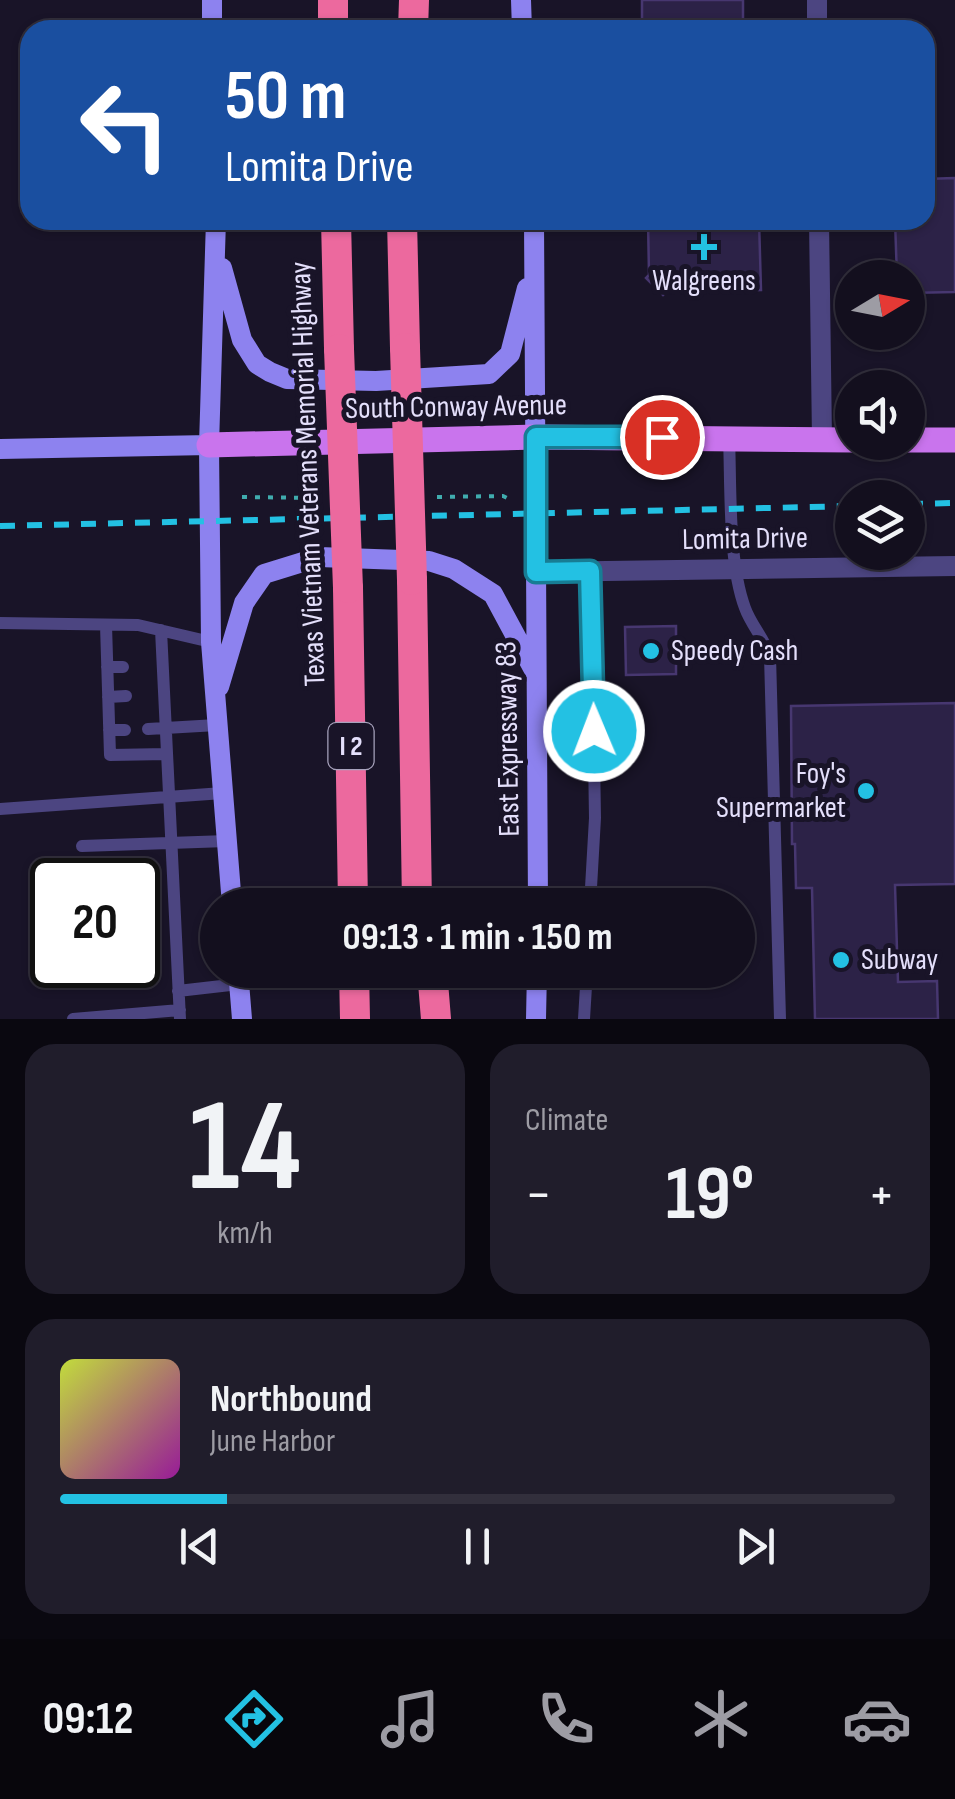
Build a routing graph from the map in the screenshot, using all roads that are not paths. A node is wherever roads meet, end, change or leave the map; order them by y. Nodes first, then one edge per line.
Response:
1 (216, 230) edge
2 (336, 230) edge
3 (403, 230) edge
4 (535, 230) edge
5 (819, 230) edge
6 (216, 247) junction
7 (536, 250) junction
8 (536, 437) junction
9 (729, 438) junction
10 (822, 439) junction
11 (835, 439) edge
12 (925, 440) edge
13 (955, 440) edge
14 (209, 444) junction
15 (0, 449) edge
16 (955, 566) edge
17 (737, 569) junction
18 (590, 571) junction
19 (536, 572) junction
20 (0, 623) edge
21 (106, 624) junction
22 (162, 630) junction
23 (211, 642) junction
24 (107, 667) junction
25 (123, 667) dead end
26 (147, 668) dead end
27 (163, 668) junction
28 (536, 674) junction
29 (108, 696) junction
30 (126, 696) dead end
31 (148, 696) dead end
32 (164, 696) junction
33 (215, 700) junction
34 (217, 725) junction
35 (165, 728) junction
36 (148, 729) dead end
37 (109, 730) junction
38 (125, 730) dead end
39 (413, 734) junction
40 (167, 754) junction
41 (223, 793) junction
42 (168, 797) junction
43 (0, 809) edge
44 (227, 841) junction
45 (171, 844) junction
46 (82, 846) dead end
47 (231, 888) edge
48 (353, 888) edge
49 (417, 888) edge
50 (426, 888) edge
51 (538, 888) edge
52 (591, 888) edge
53 (200, 986) edge
54 (239, 988) edge
55 (354, 988) edge
56 (419, 988) edge
57 (433, 988) edge
58 (537, 988) edge
59 (586, 988) edge
60 (178, 991) junction
61 (180, 1014) edge
62 (73, 1019) edge
63 (242, 1019) edge
64 (355, 1019) edge
65 (420, 1019) edge
66 (436, 1019) edge
67 (536, 1019) edge
68 (584, 1019) edge
69 (780, 1019) edge

1 - 6 main road
2 - 48 highway, Texas Vietnam Veterans Memorial Highway / I 2, bridge
3 - 39 highway, I 2, bridge
4 - 7 main road
5 - 10 street
6 - 7 main road
6 - 14 main road
7 - 8 main road, East Expressway 83
8 - 9 main road, South Conway Avenue
8 - 14 main road, South Conway Avenue
8 - 19 main road, East Expressway 83
9 - 10 main road, South Conway Avenue
9 - 17 lane
10 - 11 main road, South Conway Avenue
12 - 13 main road
14 - 15 main road, South Conway Avenue
14 - 23 main road
16 - 17 street, Lomita Drive
17 - 18 street, Lomita Drive
17 - 69 lane
18 - 19 street, Lomita Drive
18 - 52 lane
19 - 28 main road, East Expressway 83
20 - 21 lane
21 - 22 lane
21 - 24 lane
22 - 23 lane
22 - 27 lane
23 - 33 main road
24 - 25 lane
24 - 29 lane
26 - 27 lane
27 - 32 lane
28 - 33 main road
28 - 51 main road, East Expressway 83
29 - 30 lane
29 - 37 lane
31 - 32 lane
32 - 35 lane
33 - 34 main road
34 - 35 lane
34 - 41 main road
35 - 36 lane
35 - 40 lane
37 - 38 lane
37 - 40 lane
39 - 49 highway, I 2
39 - 50 highway
40 - 42 lane
41 - 42 lane
41 - 44 main road
42 - 43 lane
42 - 45 lane
44 - 45 lane
44 - 47 main road
45 - 46 lane
45 - 60 lane
53 - 60 lane
54 - 63 main road
55 - 64 highway
56 - 65 highway
57 - 66 highway
58 - 67 main road
59 - 68 lane
60 - 61 lane
61 - 62 lane

